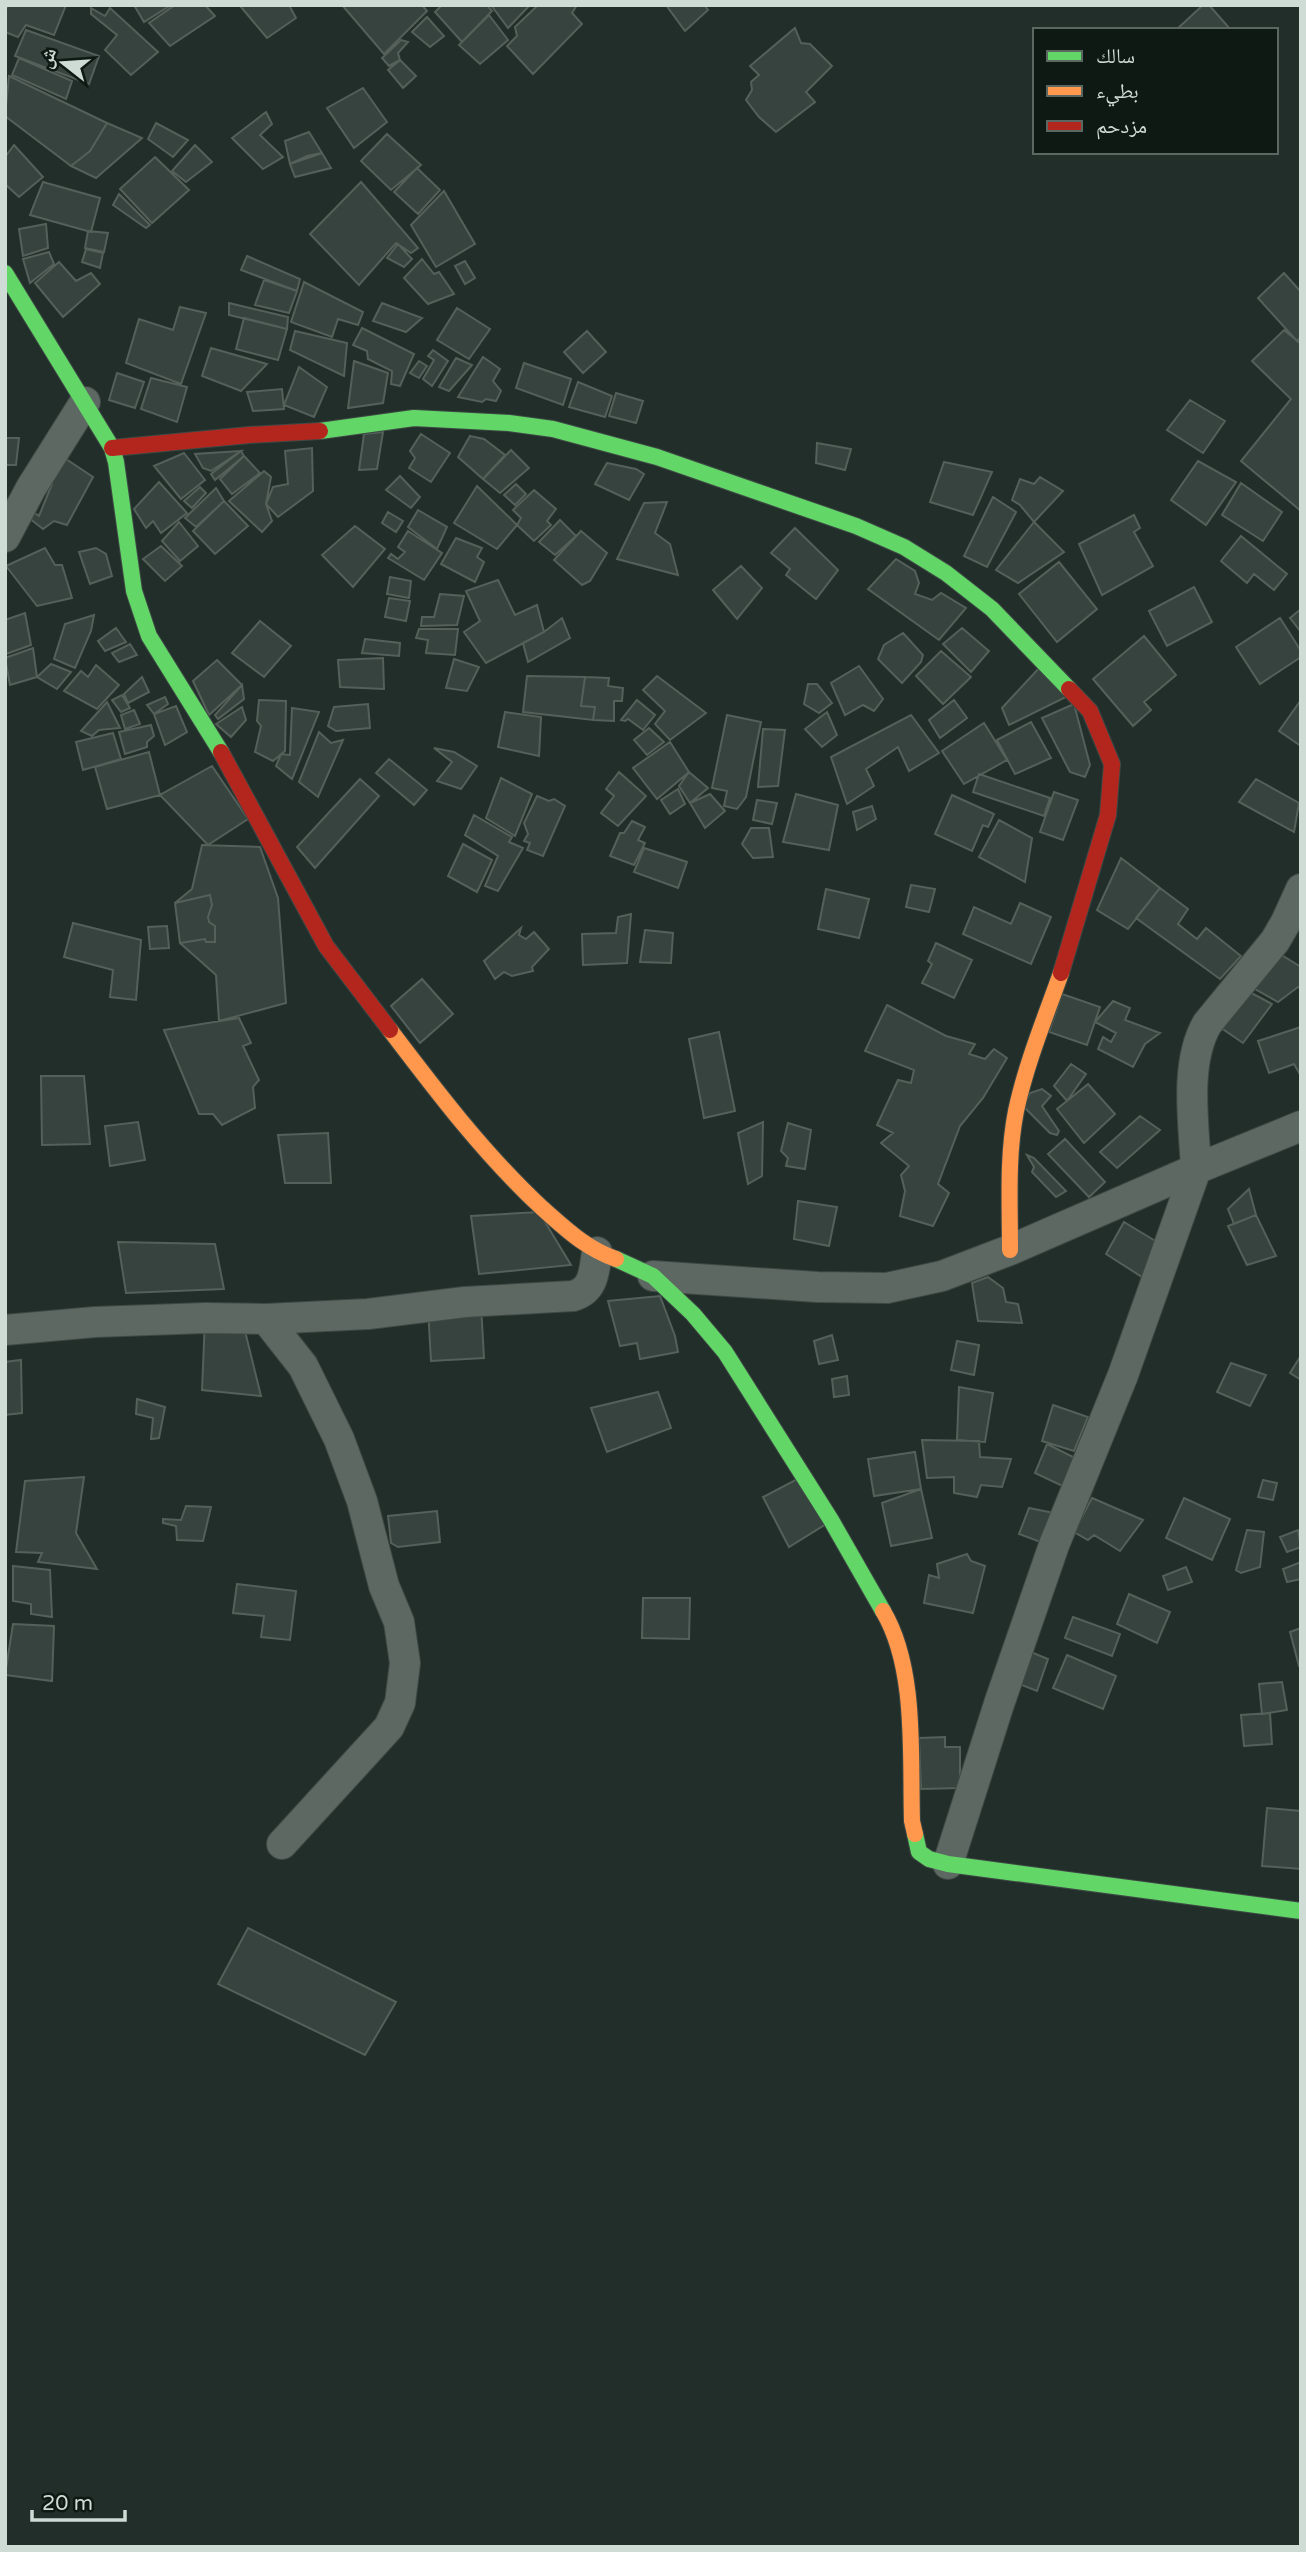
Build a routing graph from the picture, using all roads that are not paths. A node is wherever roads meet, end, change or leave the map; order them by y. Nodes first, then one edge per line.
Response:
1 (5, 273) edge
2 (85, 402) junction
3 (112, 448) junction
4 (5, 537) edge
5 (1301, 889) edge
6 (1301, 1126) edge
7 (1196, 1169) junction
8 (1010, 1250) junction
9 (597, 1252) junction
10 (653, 1276) junction
11 (266, 1320) junction
12 (5, 1330) edge
13 (282, 1844) dead end
14 (948, 1864) junction
15 (1301, 1911) edge

1 - 2 street
2 - 3 street
2 - 4 street
3 - 8 street
3 - 9 street
5 - 7 street
6 - 7 street
7 - 8 street
7 - 14 street
8 - 10 street
9 - 10 street
9 - 11 street
10 - 14 street
11 - 12 street
11 - 13 street
14 - 15 street

